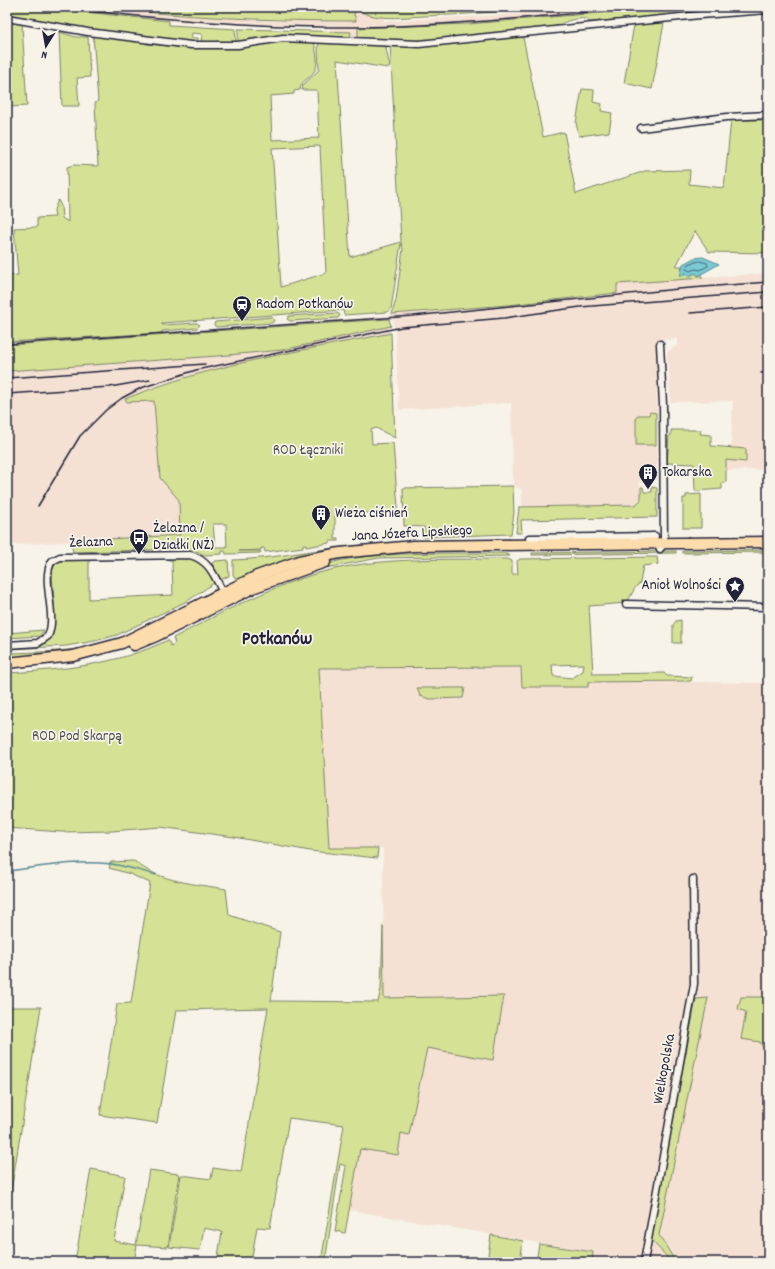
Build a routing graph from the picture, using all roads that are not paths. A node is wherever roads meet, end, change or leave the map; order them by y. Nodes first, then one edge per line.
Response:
1 (768, 10) edge
2 (7, 18) edge
3 (768, 115) edge
4 (641, 128) dead end
5 (660, 344) dead end
6 (655, 536) dead end
7 (530, 538) dead end
8 (768, 542) edge
9 (664, 547) junction
10 (768, 548) edge
11 (225, 596) junction
12 (626, 604) dead end
13 (768, 607) edge
14 (7, 645) edge
15 (7, 662) edge
16 (7, 668) edge
17 (693, 879) dead end
18 (644, 1262) edge

1 - 2 street
3 - 4 street
5 - 9 street
6 - 7 street
8 - 9 main road, Jana Józefa Lipskiego
9 - 10 main road, Jana Józefa Lipskiego
9 - 11 main road, Jana Józefa Lipskiego
11 - 14 street, Żelazna
11 - 15 main road, Jana Józefa Lipskiego
11 - 16 main road, Jana Józefa Lipskiego
12 - 13 street
17 - 18 street, Wielkopolska

